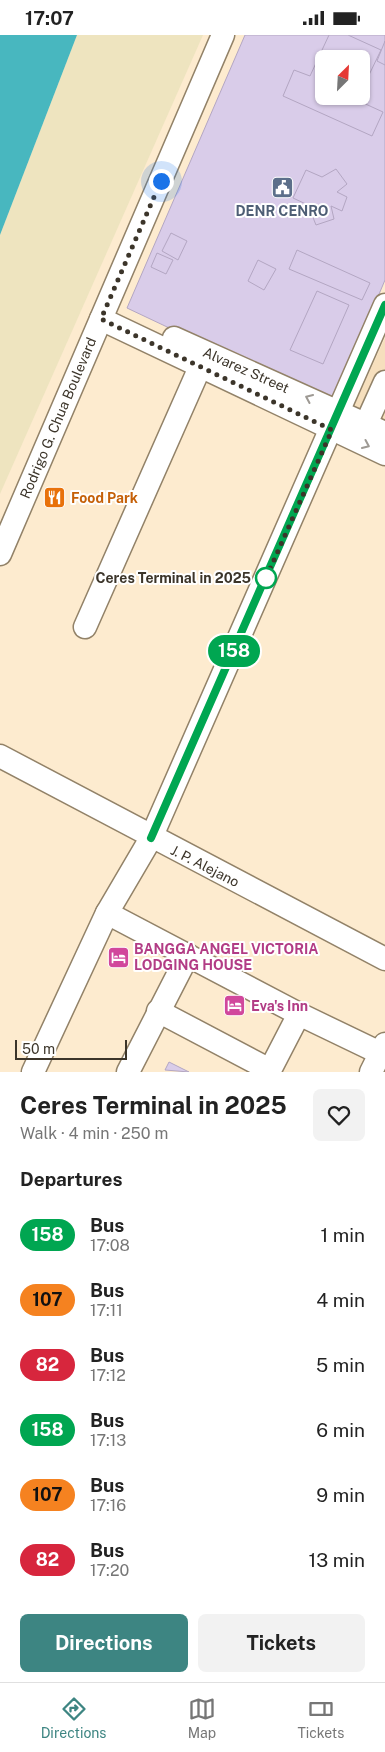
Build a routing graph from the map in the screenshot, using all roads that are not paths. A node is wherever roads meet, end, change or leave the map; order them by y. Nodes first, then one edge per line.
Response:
1 (223, 35) edge
2 (385, 305) edge
3 (104, 314) junction
4 (200, 367) junction
5 (385, 382) edge
6 (335, 420) junction
7 (376, 429) edge
8 (385, 454) edge
9 (0, 554) edge
10 (85, 627) dead end
11 (0, 756) edge
12 (151, 838) junction
13 (107, 913) junction
14 (188, 955) junction
15 (385, 959) edge
16 (158, 1011) junction
17 (299, 1014) junction
18 (379, 1056) edge
19 (270, 1071) edge
20 (33, 1072) edge
21 (128, 1072) edge

1 - 3 street, Rodrigo G. Chua Boulevard
2 - 6 street
3 - 4 street, Alvarez Street
6 -> 3 street, Alvarez Street
3 - 9 street, Rodrigo G. Chua Boulevard
4 - 6 street, Alvarez Street
4 - 10 street
5 - 7 street
6 - 7 street, Alvarez Street
6 -> 8 street, Alvarez Street
6 - 12 street
11 - 12 street, J. P. Alejano
12 - 13 street
12 - 15 street, J. P. Alejano
13 - 14 street
13 - 20 street
14 - 16 street
14 - 17 street
16 - 19 street
16 - 21 street
17 - 18 street
17 - 19 street

